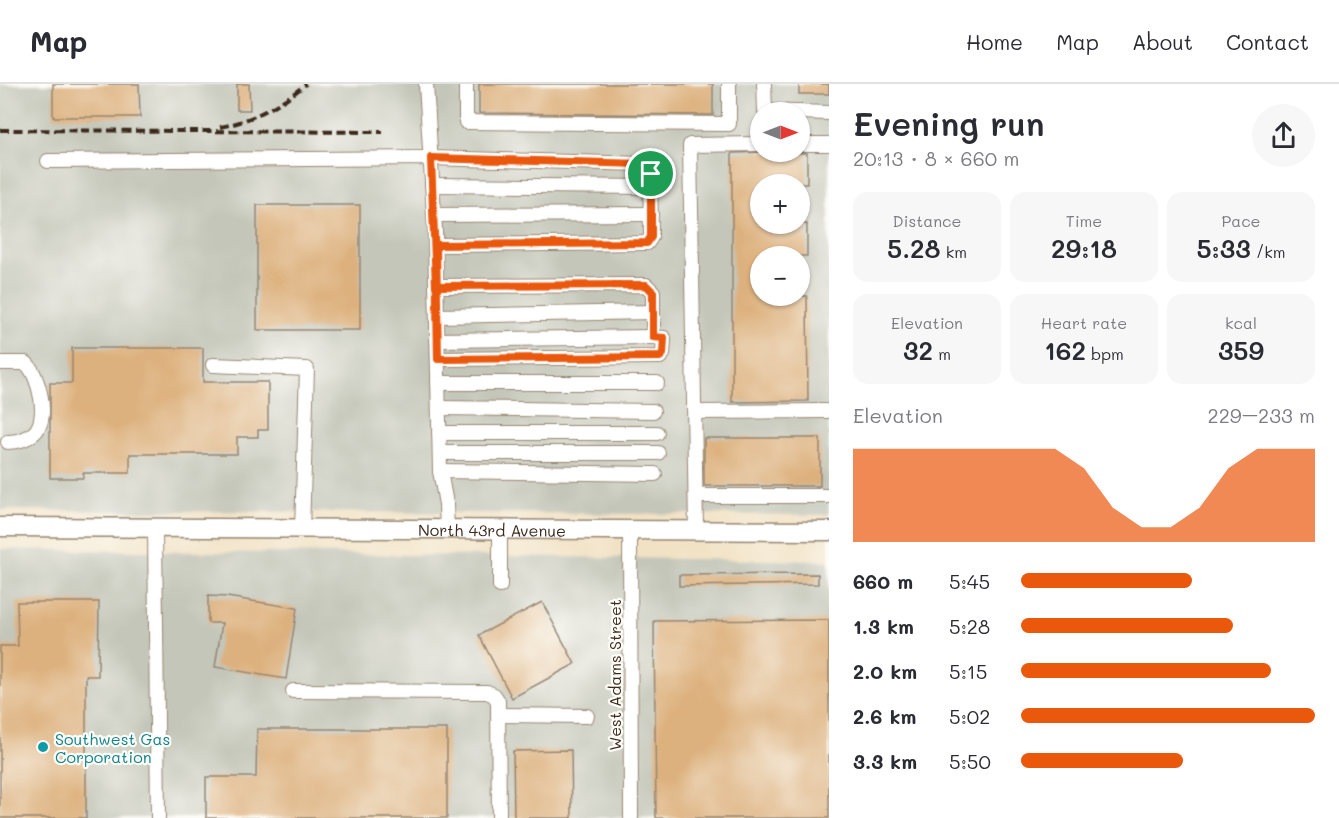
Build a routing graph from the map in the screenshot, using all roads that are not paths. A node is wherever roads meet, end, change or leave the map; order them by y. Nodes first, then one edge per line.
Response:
1 (426, 84) edge
2 (466, 84) edge
3 (729, 84) edge
4 (764, 84) edge
5 (829, 113) edge
6 (750, 144) edge
7 (810, 144) edge
8 (829, 144) edge
9 (431, 158) junction
10 (48, 161) dead end
11 (432, 185) junction
12 (651, 187) junction
13 (651, 214) junction
14 (434, 215) junction
15 (436, 245) junction
16 (436, 286) junction
17 (653, 312) junction
18 (437, 316) junction
19 (653, 337) junction
20 (437, 340) junction
21 (438, 359) junction
22 (0, 363) edge
23 (213, 366) dead end
24 (438, 383) junction
25 (657, 383) dead end
26 (439, 408) junction
27 (653, 411) dead end
28 (829, 411) edge
29 (694, 412) junction
30 (440, 433) junction
31 (657, 434) dead end
32 (8, 442) dead end
33 (440, 453) junction
34 (658, 453) dead end
35 (440, 471) junction
36 (655, 474) dead end
37 (829, 495) edge
38 (696, 496) junction
39 (0, 527) edge
40 (155, 529) junction
41 (302, 530) junction
42 (447, 531) junction
43 (500, 531) junction
44 (696, 531) junction
45 (829, 531) edge
46 (630, 532) junction
47 (500, 586) dead end
48 (293, 691) dead end
49 (498, 715) junction
50 (587, 716) dead end
51 (158, 818) edge
52 (499, 818) edge
53 (631, 818) edge

1 - 9 street
2 - 3 street
4 - 5 street
6 - 29 street
7 - 8 street
9 - 10 street
9 - 11 street
9 - 12 street
11 - 12 street
11 - 14 street
12 - 13 street
13 - 14 street
13 - 15 street
14 - 15 street
15 - 16 street
16 - 17 street
16 - 18 street
17 - 18 street
17 - 19 street
18 - 20 street
19 - 20 street
19 - 21 street
20 - 21 street
21 - 24 street
22 - 32 street
23 - 41 street
24 - 25 street
24 - 26 street
26 - 27 street
26 - 30 street
28 - 29 street
29 - 38 street
30 - 31 street
30 - 33 street
33 - 34 street
33 - 35 street
35 - 36 street
35 - 42 street
37 - 38 street
38 - 44 street
39 - 40 main road, North 43rd Avenue
40 - 41 main road, North 43rd Avenue
40 - 51 street
41 - 42 main road, North 43rd Avenue
42 - 43 main road, North 43rd Avenue
43 - 46 main road, North 43rd Avenue
43 - 47 street
44 - 45 main road, North 43rd Avenue
44 - 46 main road, North 43rd Avenue
46 - 53 street, West Adams Street
48 - 49 street
49 - 50 street
49 - 52 street

